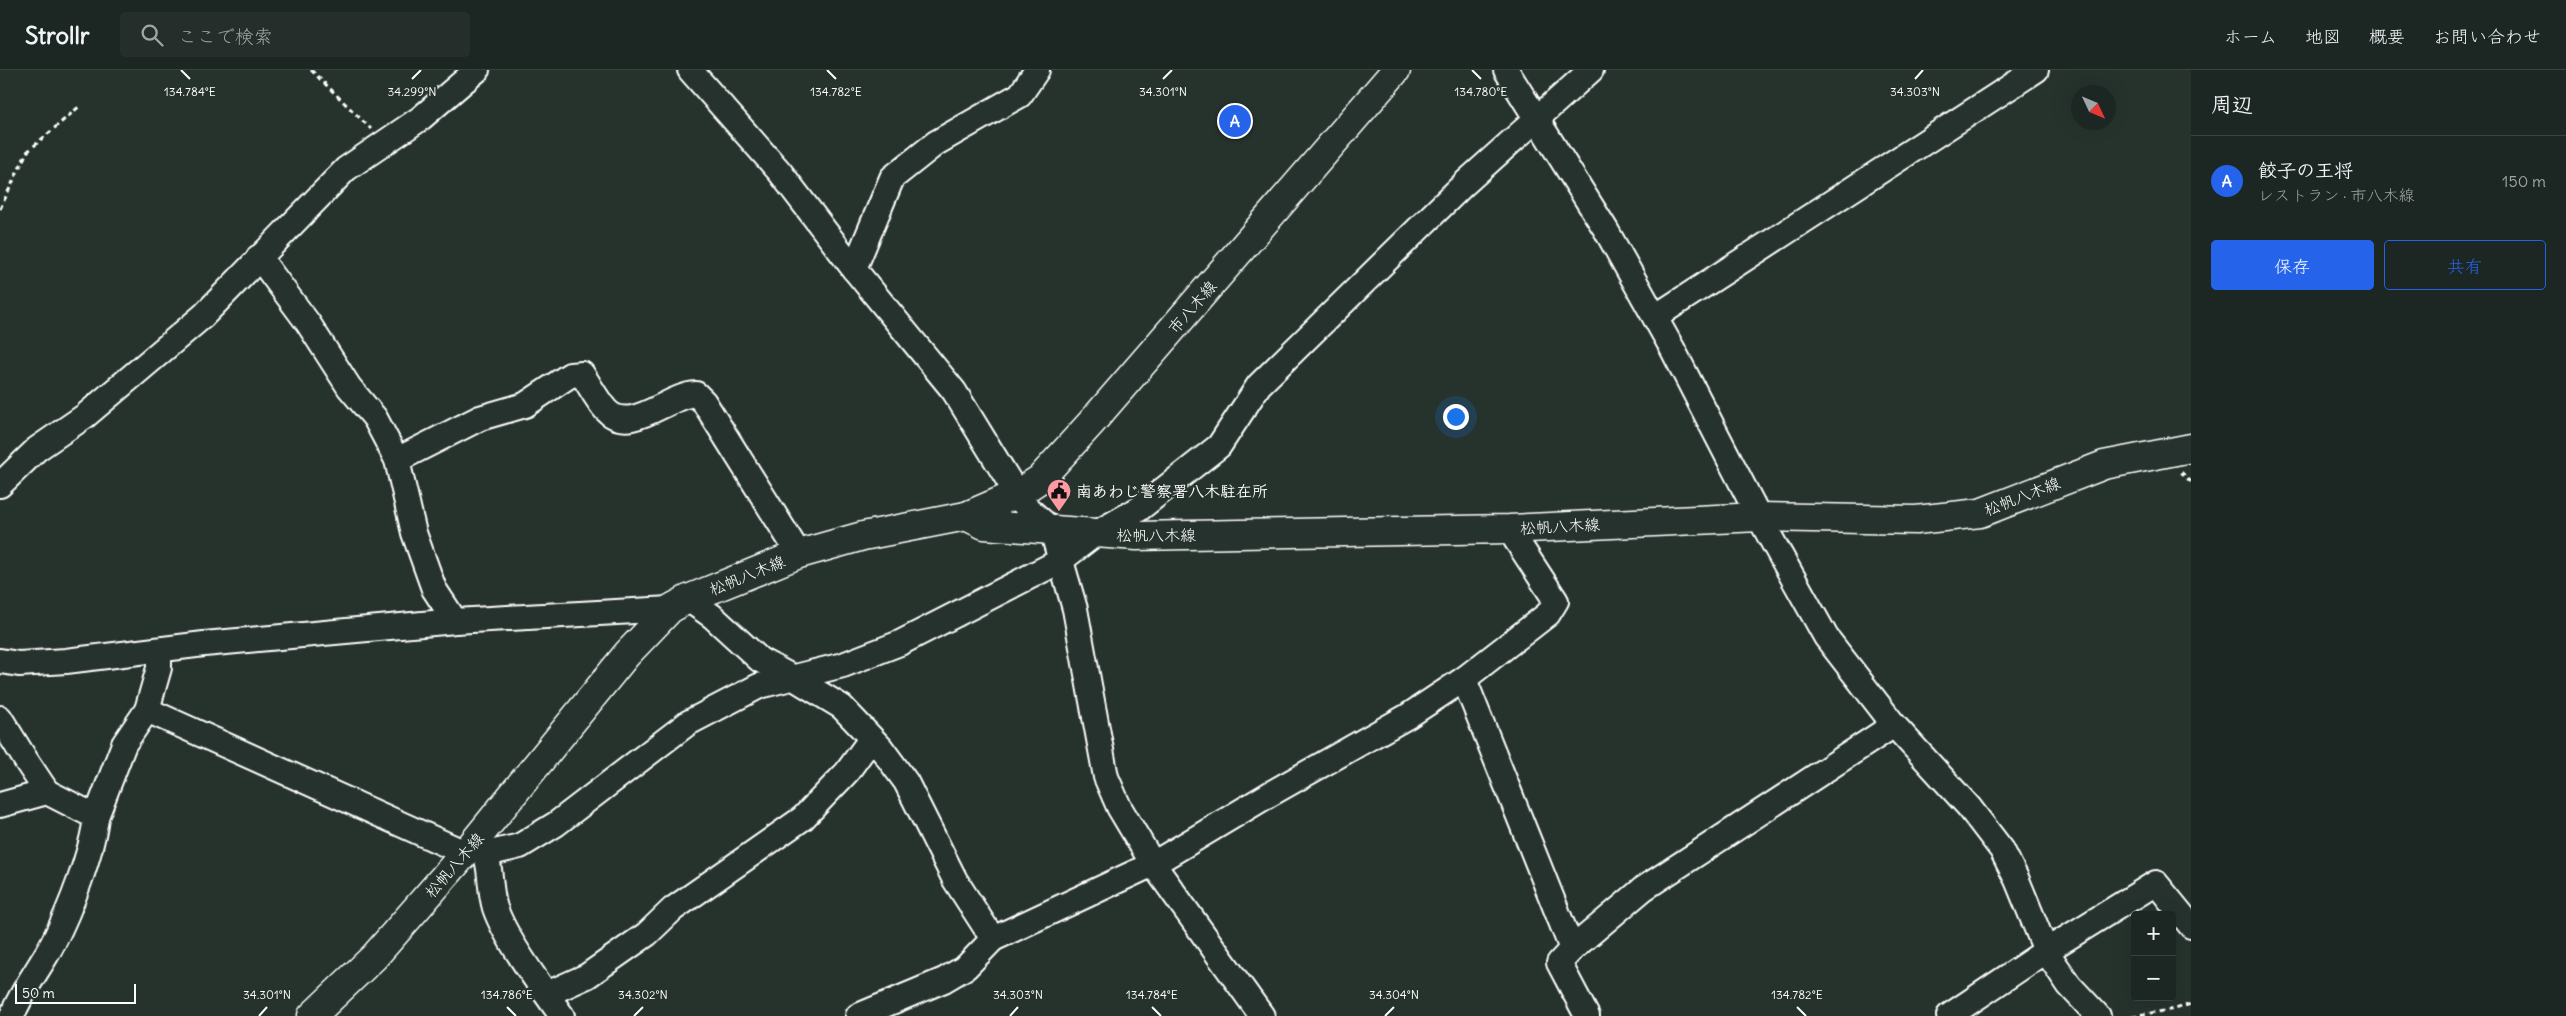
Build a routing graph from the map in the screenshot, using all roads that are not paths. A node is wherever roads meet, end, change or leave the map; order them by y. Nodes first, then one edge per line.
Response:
1 (477, 70) edge
2 (690, 70) edge
3 (1037, 70) edge
4 (1396, 70) edge
5 (1506, 70) edge
6 (1591, 70) edge
7 (2036, 70) edge
8 (1537, 119) junction
9 (259, 257) junction
10 (854, 269) junction
11 (1655, 317) junction
12 (2191, 436) edge
13 (2191, 448) edge
14 (2163, 454) junction
15 (397, 460) junction
16 (0, 485) edge
17 (1017, 494) junction
18 (966, 516) junction
19 (1758, 517) junction
20 (1509, 529) junction
21 (1052, 530) junction
22 (1095, 534) junction
23 (799, 554) junction
24 (1060, 561) junction
25 (679, 604) junction
26 (455, 621) junction
27 (159, 650) junction
28 (0, 661) edge
29 (794, 678) junction
30 (1464, 679) junction
31 (147, 710) junction
32 (0, 718) edge
33 (1894, 725) junction
34 (871, 739) junction
35 (48, 792) junction
36 (0, 805) edge
37 (96, 817) junction
38 (477, 849) junction
39 (1153, 864) junction
40 (2191, 926) edge
41 (993, 939) junction
42 (1572, 949) junction
43 (2046, 950) junction
44 (547, 994) junction
45 (12, 1016) edge
46 (312, 1016) edge
47 (562, 1016) edge
48 (858, 1016) edge
49 (1262, 1016) edge
50 (1587, 1016) edge
51 (1949, 1016) edge
52 (2098, 1016) edge

1 - 9 street
2 - 10 street
3 - 10 street
4 - 17 main road, 市八木線
5 - 8 street
6 - 8 street
7 - 11 street
8 - 11 street
8 - 22 street
9 - 15 street
9 - 16 street
10 - 17 street
11 - 19 street
12 - 14 street
13 - 14 main road, 松帆八木線
14 - 19 main road, 松帆八木線
15 - 23 street
15 - 26 street
17 - 18 main road, 市八木線
17 - 21 street
18 - 21 main road, 松帆八木線
18 - 23 main road, 松帆八木線
19 - 20 main road, 松帆八木線
19 - 33 street
20 - 22 main road, 松帆八木線
20 - 30 street
21 - 22 main road, 松帆八木線
21 - 24 street
22 - 24 street
23 - 25 main road, 松帆八木線
24 - 29 street
24 - 39 street
25 - 26 street
25 - 29 street
25 - 38 main road, 松帆八木線
26 - 27 street
27 - 28 street
27 - 31 street
29 - 34 street
29 - 38 street
30 - 39 street
30 - 42 street
31 - 37 street
31 - 38 street
32 - 35 street
33 - 42 street
33 - 43 street
34 - 41 street
34 - 44 street
35 - 36 street
35 - 37 street
37 - 45 street
38 - 44 street
38 - 46 main road, 松帆八木線
39 - 41 street
39 - 49 street
40 - 43 street
41 - 48 street
42 - 50 street
43 - 51 street
43 - 52 street
44 - 47 street

